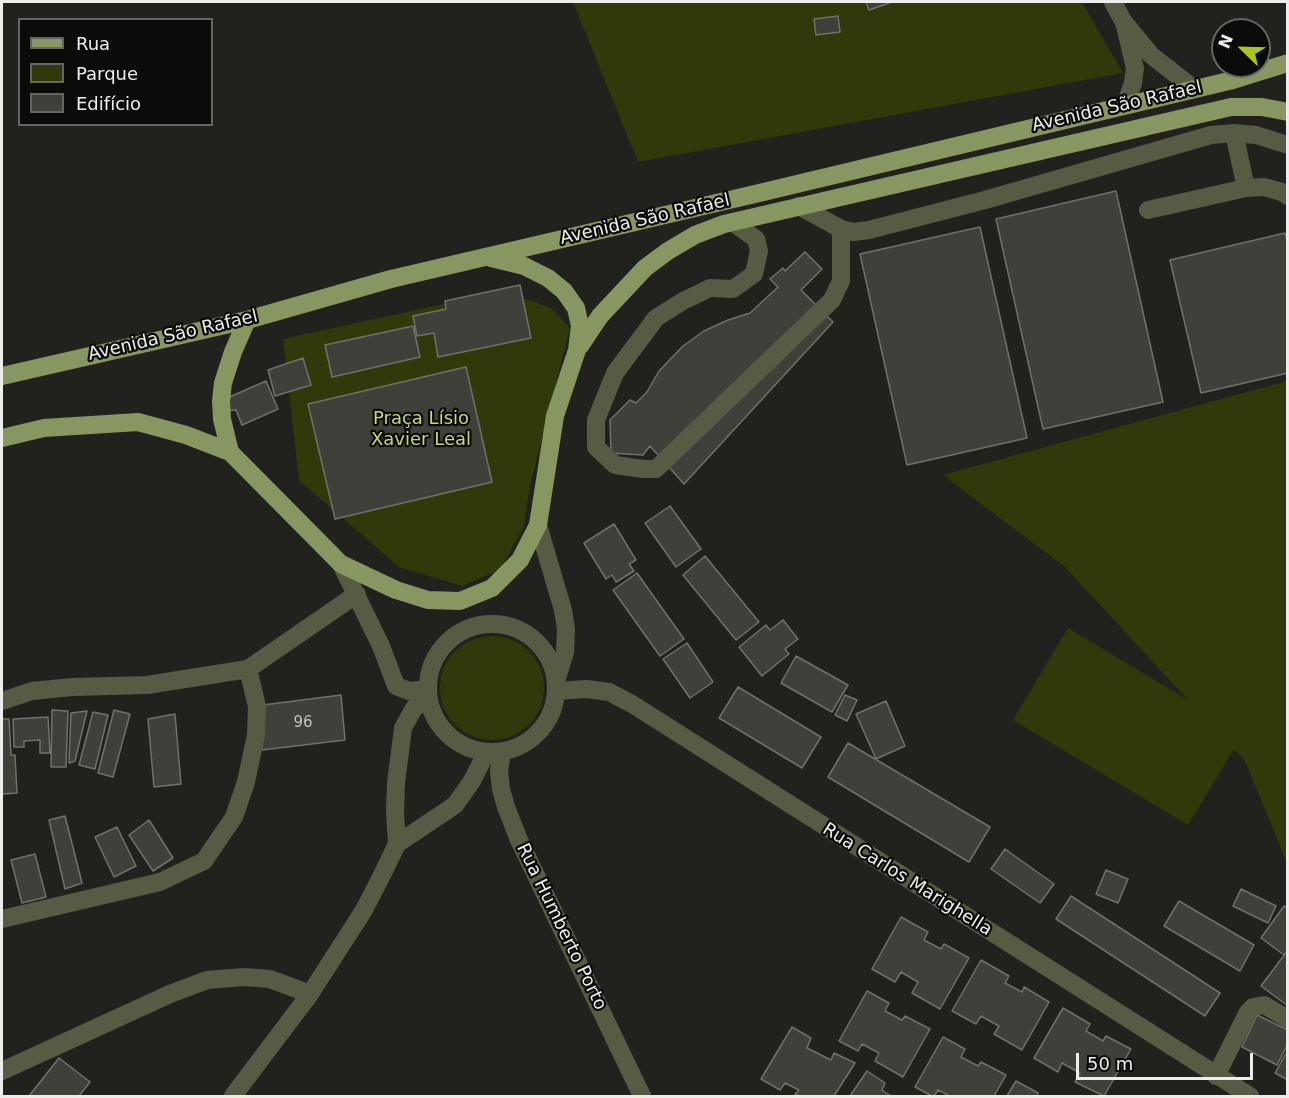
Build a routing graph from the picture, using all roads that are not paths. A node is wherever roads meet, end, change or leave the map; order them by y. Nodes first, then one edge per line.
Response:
1 (1113, 2) edge
2 (1123, 21) junction
3 (1287, 63) edge
4 (1193, 88) junction
5 (1125, 105) junction
6 (1287, 112) edge
7 (1234, 133) junction
8 (1287, 145) edge
9 (1246, 188) junction
10 (1287, 196) edge
11 (799, 206) junction
12 (1148, 210) dead end
13 (732, 222) junction
14 (841, 229) junction
15 (486, 257) junction
16 (247, 320) junction
17 (577, 350) junction
18 (2, 376) edge
19 (2, 438) edge
20 (230, 452) junction
21 (538, 525) junction
22 (341, 564) junction
23 (357, 594) junction
24 (249, 669) junction
25 (556, 686) junction
26 (428, 694) junction
27 (2, 701) edge
28 (494, 752) junction
29 (397, 844) junction
30 (2, 919) edge
31 (310, 994) junction
32 (1287, 1019) edge
33 (2, 1071) edge
34 (1216, 1076) junction
35 (233, 1096) edge
36 (642, 1096) edge
37 (1250, 1096) edge

1 - 2 street
2 - 4 street
2 - 5 street
3 - 4 main road, Avenida São Rafael
4 - 5 main road, Avenida São Rafael
5 - 15 main road, Avenida São Rafael
6 - 11 main road, Avenida São Rafael
7 - 8 street
7 - 9 street
7 - 14 street
9 - 10 street
9 - 12 street
11 - 13 main road, Avenida São Rafael
11 - 14 street
13 - 14 street
13 - 17 main road, Avenida São Rafael
15 - 16 main road, Avenida São Rafael
15 - 17 main road
16 - 18 main road, Avenida São Rafael
16 - 20 main road
17 - 21 main road
19 - 20 main road
20 - 22 main road
21 - 22 main road
21 - 25 street
22 - 23 street
23 - 24 street
23 - 26 street
24 - 27 street
24 - 30 street
25 - 26 street
25 - 28 street
25 - 34 street, Rua Carlos Marighella
26 - 28 street
26 - 29 street
28 - 29 street
28 - 36 street, Rua Humberto Porto
29 - 31 street
31 - 33 street
31 - 35 street
32 - 34 street
34 - 37 street, Rua Carlos Marighella

